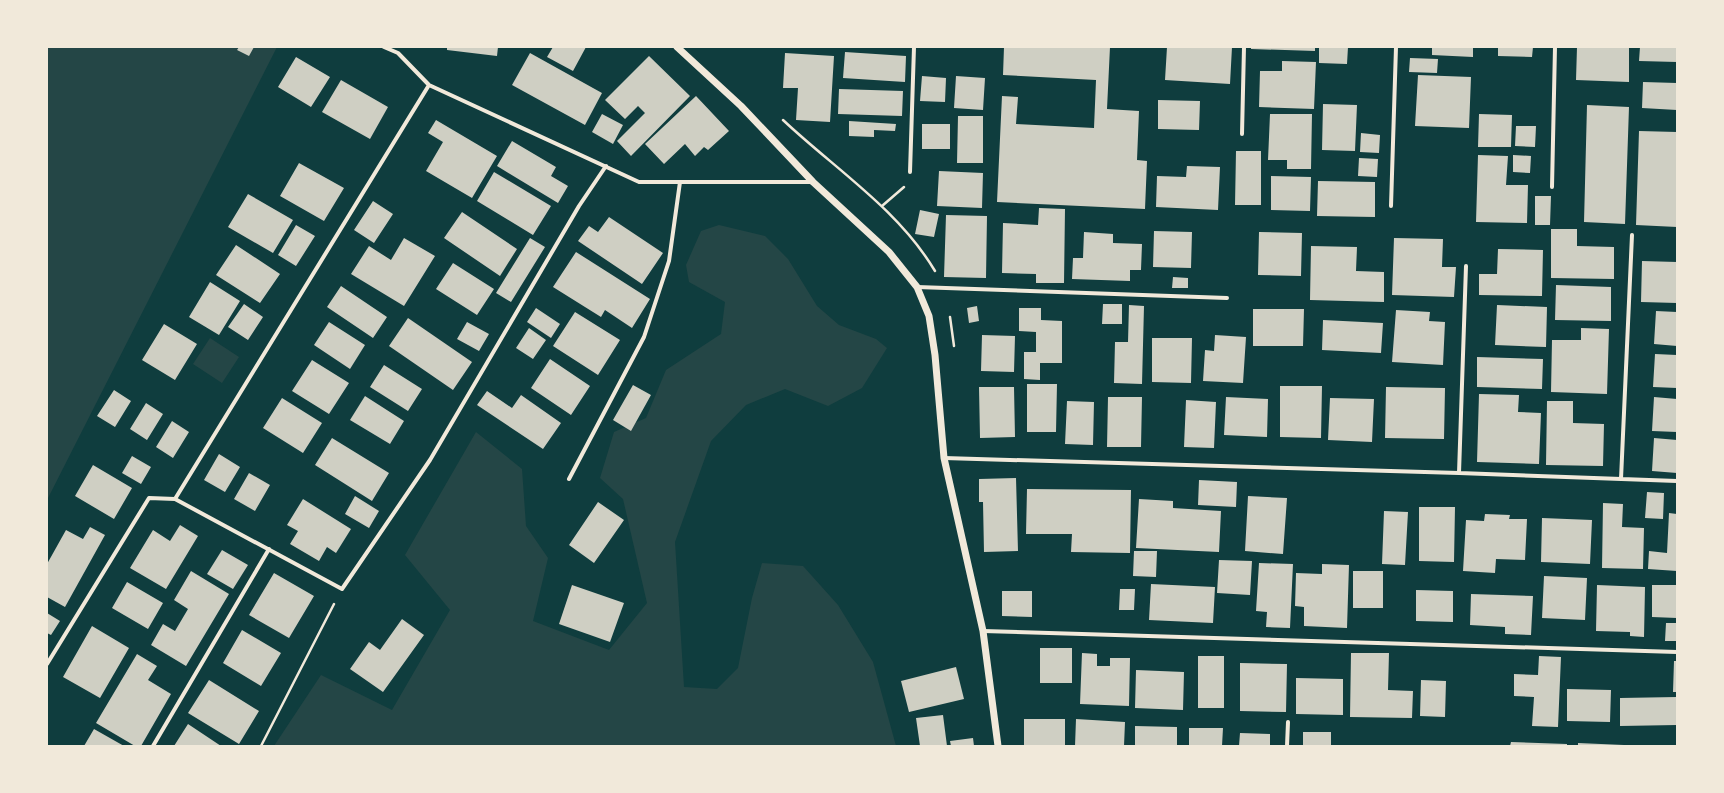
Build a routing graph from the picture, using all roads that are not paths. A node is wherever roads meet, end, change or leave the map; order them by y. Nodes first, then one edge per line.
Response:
1 (384, 47) edge
2 (677, 47) edge
3 (914, 47) edge
4 (1244, 47) edge
5 (1396, 47) edge
6 (1555, 47) edge
7 (429, 85) junction
8 (1242, 134) dead end
9 (606, 166) junction
10 (910, 172) road end
11 (680, 182) junction
12 (813, 182) junction
13 (1552, 187) dead end
14 (1391, 206) dead end
15 (1632, 235) dead end
16 (1466, 266) dead end
17 (917, 287) junction
18 (1227, 298) dead end
19 (944, 458) junction
20 (1458, 472) junction
21 (569, 479) dead end
22 (1621, 479) junction
23 (1677, 481) edge
24 (175, 499) junction
25 (268, 549) junction
26 (983, 631) junction
27 (1677, 652) edge
28 (47, 664) edge
29 (1288, 722) dead end
30 (153, 746) edge
31 (998, 746) edge
32 (1287, 746) edge

1 - 7 street
2 - 12 street
3 - 10 street
4 - 8 street
5 - 14 street
6 - 13 street
7 - 9 street
7 - 24 street
9 - 11 street
9 - 25 street
11 - 12 street
11 - 21 street
12 - 17 street
15 - 22 street
16 - 20 street
17 - 18 street
17 - 19 street
19 - 20 street
19 - 26 street
20 - 22 street
22 - 23 street
24 - 25 street
24 - 28 street
25 - 30 street
26 - 27 street
26 - 31 street
29 - 32 street

